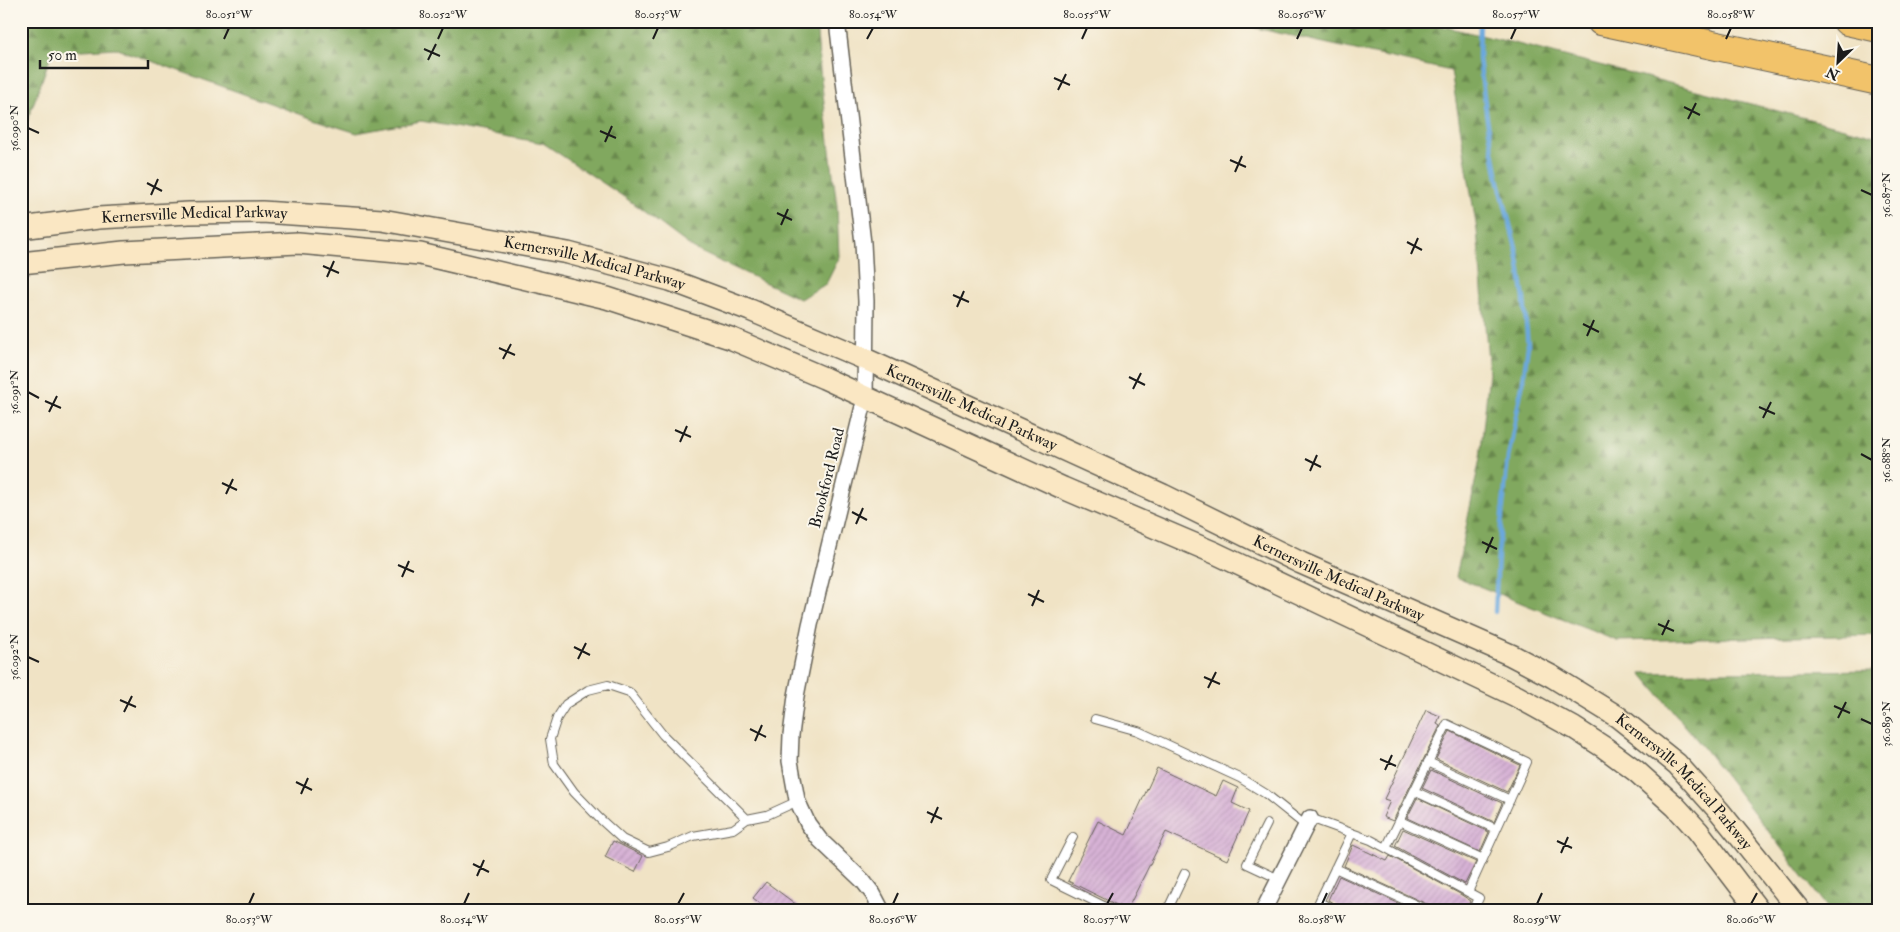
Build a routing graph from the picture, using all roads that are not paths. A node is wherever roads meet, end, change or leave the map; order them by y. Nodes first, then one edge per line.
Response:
1 (837, 21) edge
2 (1601, 21) edge
3 (1847, 21) edge
4 (1857, 21) edge
5 (1879, 26) edge
6 (1736, 50) junction
7 (1879, 81) edge
8 (1879, 92) edge
9 (424, 227) junction
10 (21, 228) edge
11 (420, 254) junction
12 (21, 262) edge
13 (865, 359) junction
14 (865, 398) junction
15 (1263, 544) junction
16 (1251, 571) junction
17 (1095, 719) dead end
18 (1428, 762) junction
19 (1414, 791) junction
20 (1510, 800) junction
21 (798, 801) junction
22 (1720, 812) junction
23 (747, 820) junction
24 (1400, 821) junction
25 (1308, 822) junction
26 (1267, 824) dead end
27 (1496, 829) junction
28 (1698, 831) junction
29 (1352, 833) junction
30 (1073, 836) dead end
31 (1386, 848) junction
32 (1483, 859) junction
33 (1335, 868) junction
34 (1185, 873) dead end
35 (1279, 879) junction
36 (1468, 892) junction
37 (882, 911) edge
38 (1114, 911) edge
39 (1168, 911) edge
40 (1263, 911) edge
41 (1336, 911) edge
42 (1429, 911) edge
43 (1473, 911) edge
44 (1759, 911) edge
45 (1800, 911) edge

1 - 13 street, Brookford Road
2 - 6 highway
3 - 5 highway
4 - 5 highway
6 - 7 highway
6 - 8 highway
9 - 10 main road, Kernersville Medical Parkway
9 - 11 main road
9 - 13 main road, Kernersville Medical Parkway
11 - 12 main road, Kernersville Medical Parkway
11 - 14 main road, Kernersville Medical Parkway
13 - 14 street, Brookford Road
13 - 15 main road, Kernersville Medical Parkway
14 - 16 main road, Kernersville Medical Parkway
14 - 21 street, Brookford Road
15 - 16 main road
15 - 22 main road, Kernersville Medical Parkway
16 - 28 main road, Kernersville Medical Parkway
17 - 25 lane
18 - 19 lane
18 - 20 lane
18 - 20 lane
19 - 24 lane
19 - 27 lane
20 - 27 lane
21 - 23 lane
21 - 37 street, Brookford Road
22 - 28 main road
22 - 45 main road, Kernersville Medical Parkway
23 - 23 lane
24 - 31 lane
24 - 32 lane
25 - 29 lane
25 - 35 street
26 - 35 lane
27 - 32 lane
28 - 44 main road, Kernersville Medical Parkway
29 - 31 lane
29 - 33 lane
30 - 38 lane
31 - 36 lane
32 - 36 lane
33 - 41 lane
33 - 42 lane
34 - 39 lane
35 - 40 street
36 - 43 lane

